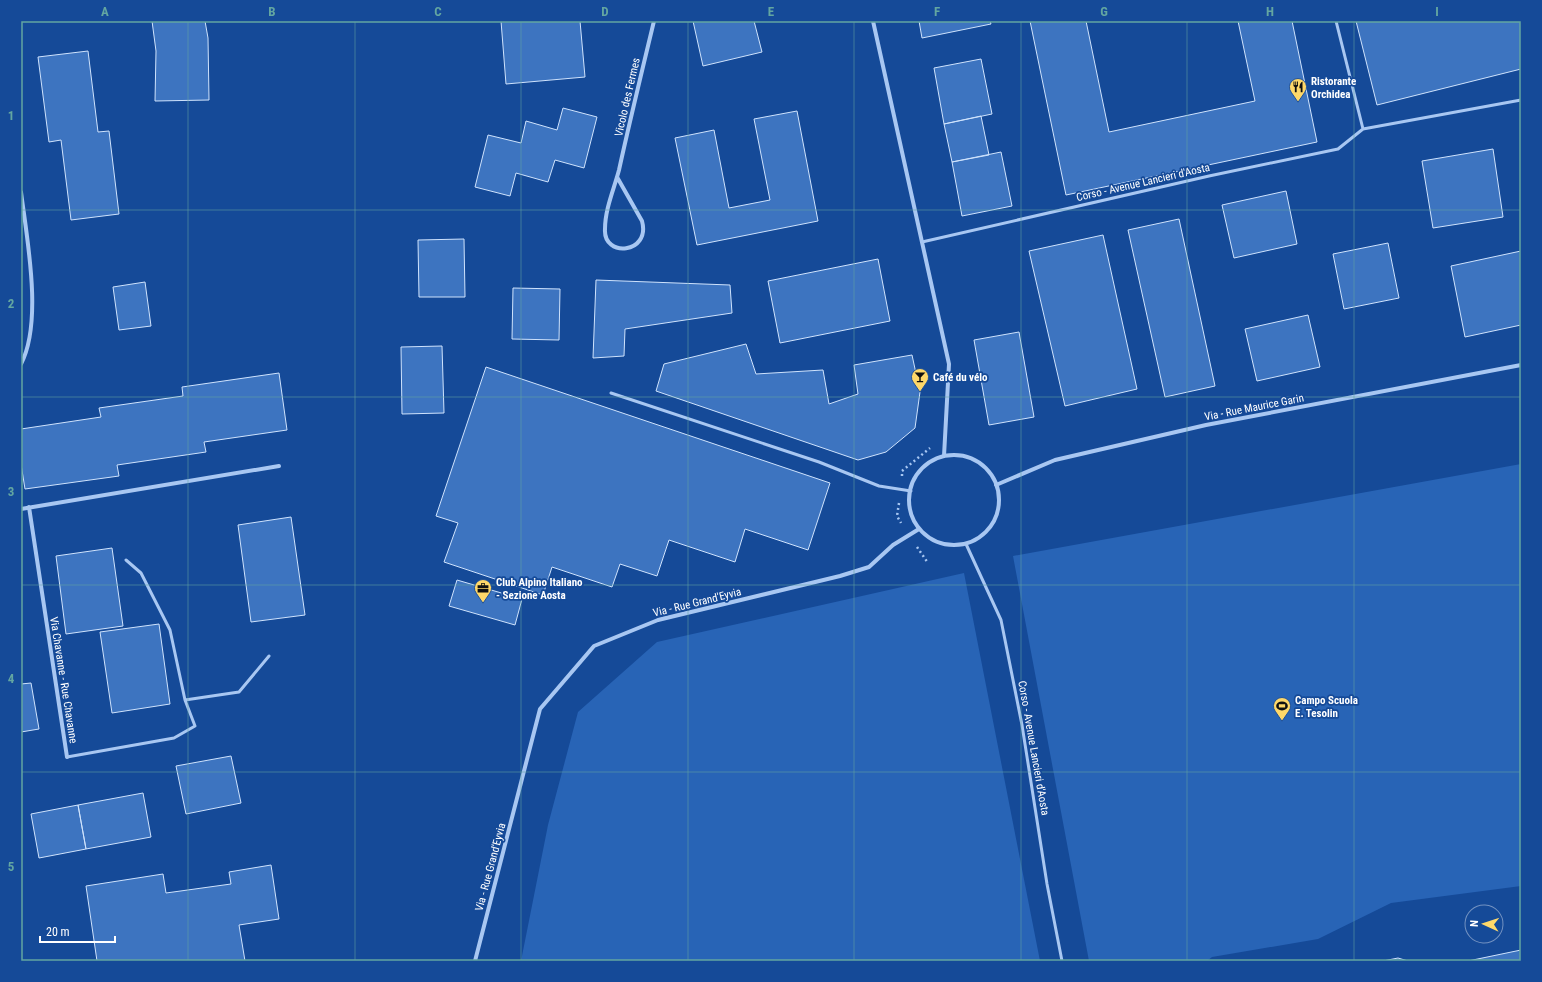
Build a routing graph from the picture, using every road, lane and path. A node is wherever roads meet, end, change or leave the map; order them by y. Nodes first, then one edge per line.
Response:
1 (654, 21) edge
2 (874, 21) edge
3 (1336, 21) edge
4 (1521, 100) edge
5 (1363, 129) junction
6 (617, 176) junction
7 (21, 192) edge
8 (922, 242) junction
9 (21, 364) edge
10 (1521, 366) edge
11 (611, 393) dead end
12 (944, 456) junction
13 (279, 466) dead end
14 (996, 485) junction
15 (911, 491) junction
16 (29, 507) junction
17 (21, 509) edge
18 (919, 529) junction
19 (914, 544) dead end
20 (966, 544) junction
21 (126, 560) dead end
22 (928, 563) dead end
23 (269, 656) dead end
24 (185, 700) junction
25 (67, 757) joint
26 (475, 961) edge
27 (1062, 961) edge

1 - 6 street, Vicolo des Fermes
2 - 8 street
3 - 5 lane
4 - 5 lane, Corso - Avenue Lancieri d'Aosta
5 - 8 lane, Corso - Avenue Lancieri d'Aosta
6 - 6 street, Vicolo des Fermes
7 - 9 street
8 - 12 street
10 - 14 street, Via - Rue Maurice Garin
11 - 15 lane
12 - 14 street
12 - 15 street
13 - 16 street
14 - 20 street
15 - 18 street
16 - 17 street
16 - 25 street, Via Chavanne - Rue Chavanne
18 - 20 street
18 - 26 street, Via - Rue Grand'Eyvia
19 - 22 path
20 - 27 lane, Corso - Avenue Lancieri d'Aosta
21 - 24 lane, Via Chavanne - Rue Chavanne
23 - 24 lane
24 - 25 lane, Via Chavanne - Rue Chavanne

